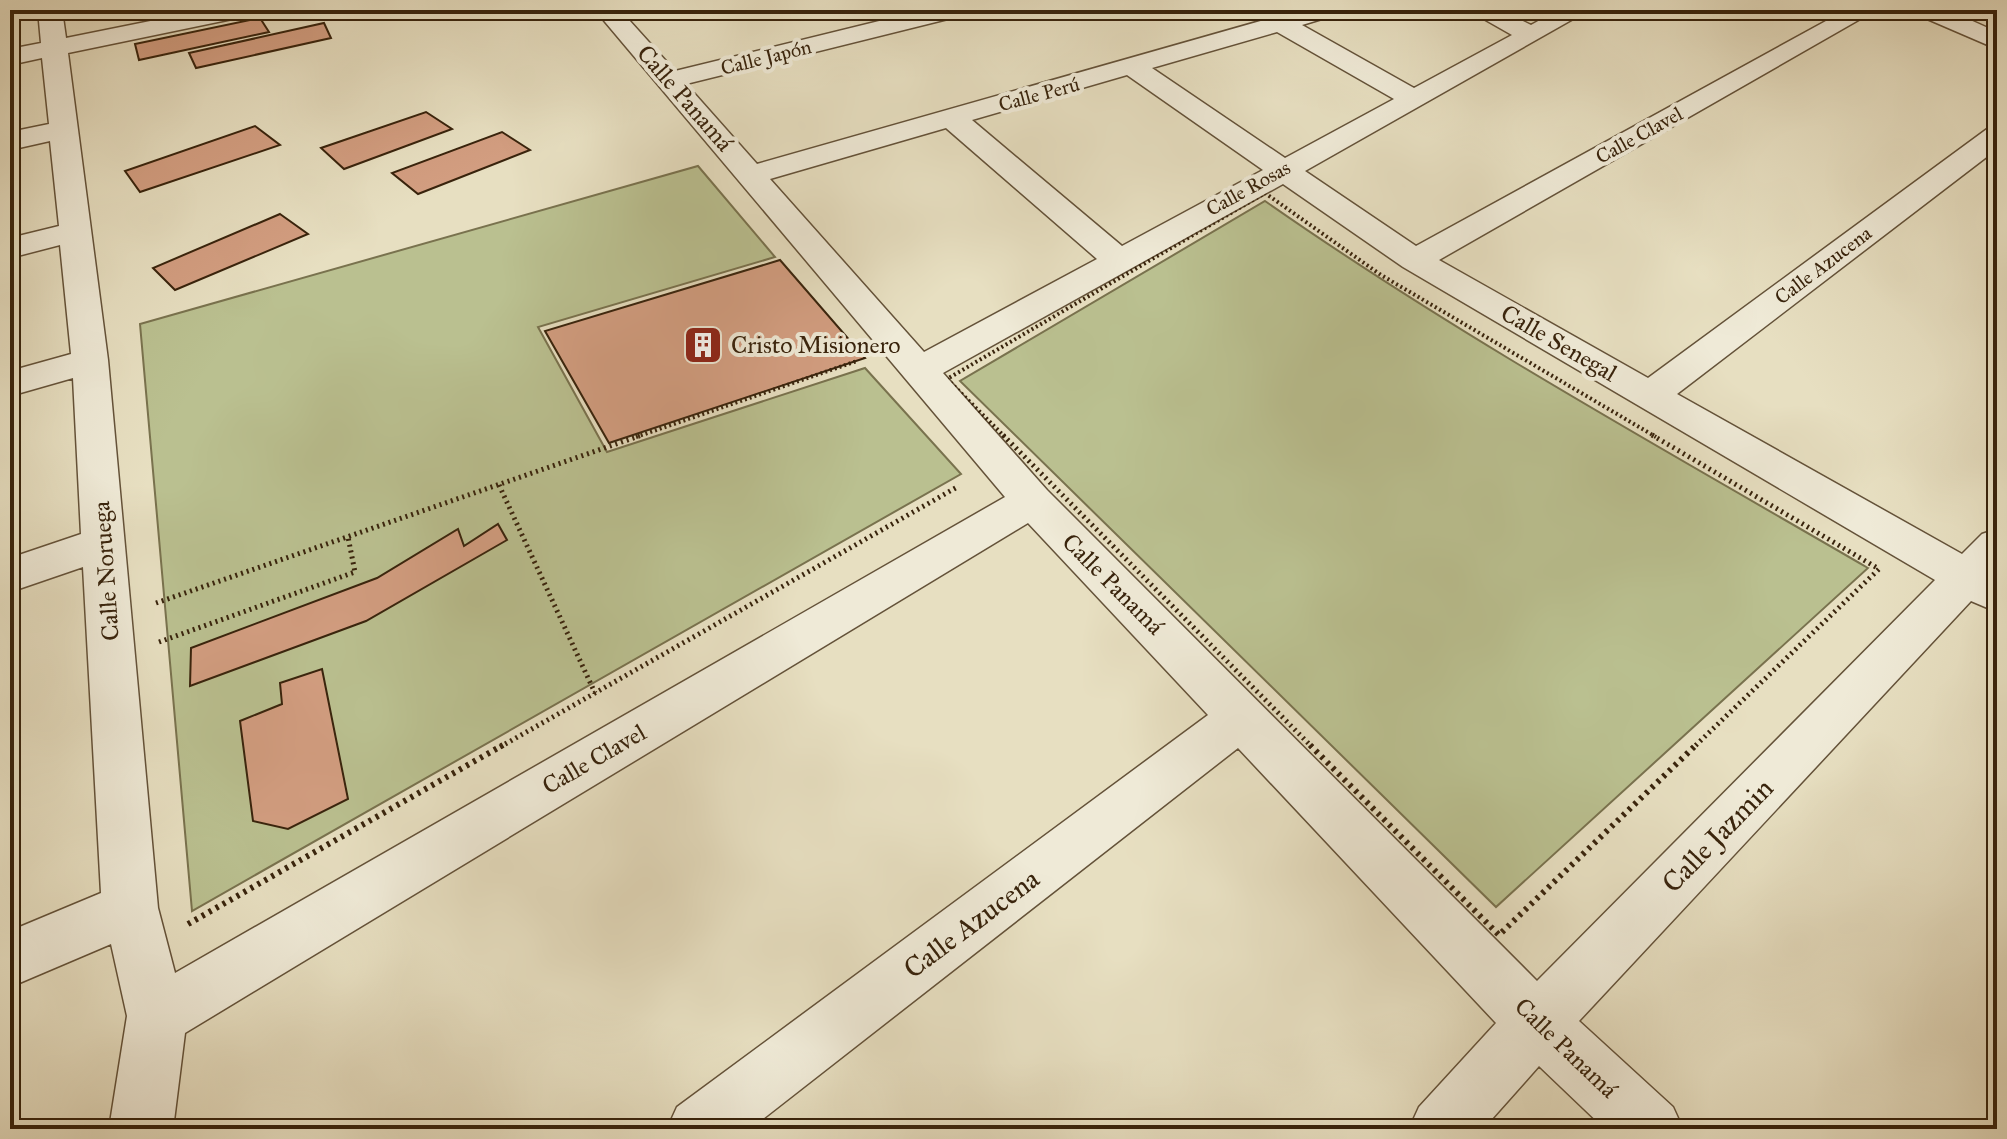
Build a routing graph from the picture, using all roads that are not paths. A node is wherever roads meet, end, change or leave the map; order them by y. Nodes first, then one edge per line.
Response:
1 (242, 10) edge
2 (607, 10) edge
3 (955, 10) edge
4 (1326, 10) edge
5 (1480, 10) edge
6 (1577, 10) edge
7 (1864, 10) edge
8 (1927, 10) edge
9 (1278, 22) junction
10 (52, 29) edge
11 (1530, 34) junction
12 (1997, 41) edge
13 (10, 57) edge
14 (1134, 68) junction
15 (671, 80) junction
16 (1412, 98) junction
17 (951, 117) junction
18 (64, 129) junction
19 (1997, 135) edge
20 (10, 141) edge
21 (1280, 171) junction
22 (751, 175) junction
23 (76, 231) junction
24 (10, 248) edge
25 (1117, 259) junction
26 (1415, 260) junction
27 (90, 360) junction
28 (933, 374) junction
29 (10, 384) edge
30 (1650, 395) junction
31 (1032, 501) junction
32 (104, 543) junction
33 (1987, 573) edge
34 (10, 575) edge
35 (1243, 716) junction
36 (153, 919) junction
37 (10, 959) edge
38 (157, 1016) junction
39 (1537, 1023) junction
40 (141, 1129) edge
41 (699, 1129) edge
42 (1441, 1129) edge
43 (1651, 1129) edge

1 - 10 street
2 - 15 street, Calle Panamá
3 - 15 street, Calle Japón
4 - 9 street, Calle Perú
5 - 11 street
6 - 11 street, Calle Rosas
7 - 26 street, Calle Clavel
8 - 12 street
9 - 14 street, Calle Perú
9 - 16 street
10 - 13 street
10 - 18 street, Calle Noruega
11 - 16 street, Calle Rosas
14 - 17 street, Calle Perú
14 - 21 street, Calle Senegal
15 - 22 street, Calle Panamá
16 - 21 street, Calle Rosas
17 - 22 street, Calle Perú
17 - 25 street
18 - 20 street
18 - 23 street, Calle Noruega
19 - 30 street, Calle Azucena
21 - 25 street, Calle Rosas
21 - 26 street, Calle Senegal
22 - 28 street, Calle Panamá
23 - 24 street
23 - 27 street, Calle Noruega
25 - 28 street, Calle Rosas
26 - 30 street, Calle Senegal
27 - 29 street
27 - 32 street, Calle Noruega
28 - 31 street, Calle Panamá
30 - 33 street, Calle Senegal
31 - 35 street, Calle Panamá
31 - 38 street, Calle Clavel
32 - 34 street
32 - 36 street, Calle Noruega
33 - 39 street, Calle Jazmin
35 - 39 street, Calle Panamá
35 - 41 street, Calle Azucena
36 - 37 street
36 - 38 street, Calle Noruega
38 - 40 street, Calle Noruega
39 - 42 street, Calle Jazmin
39 - 43 street, Calle Panamá

